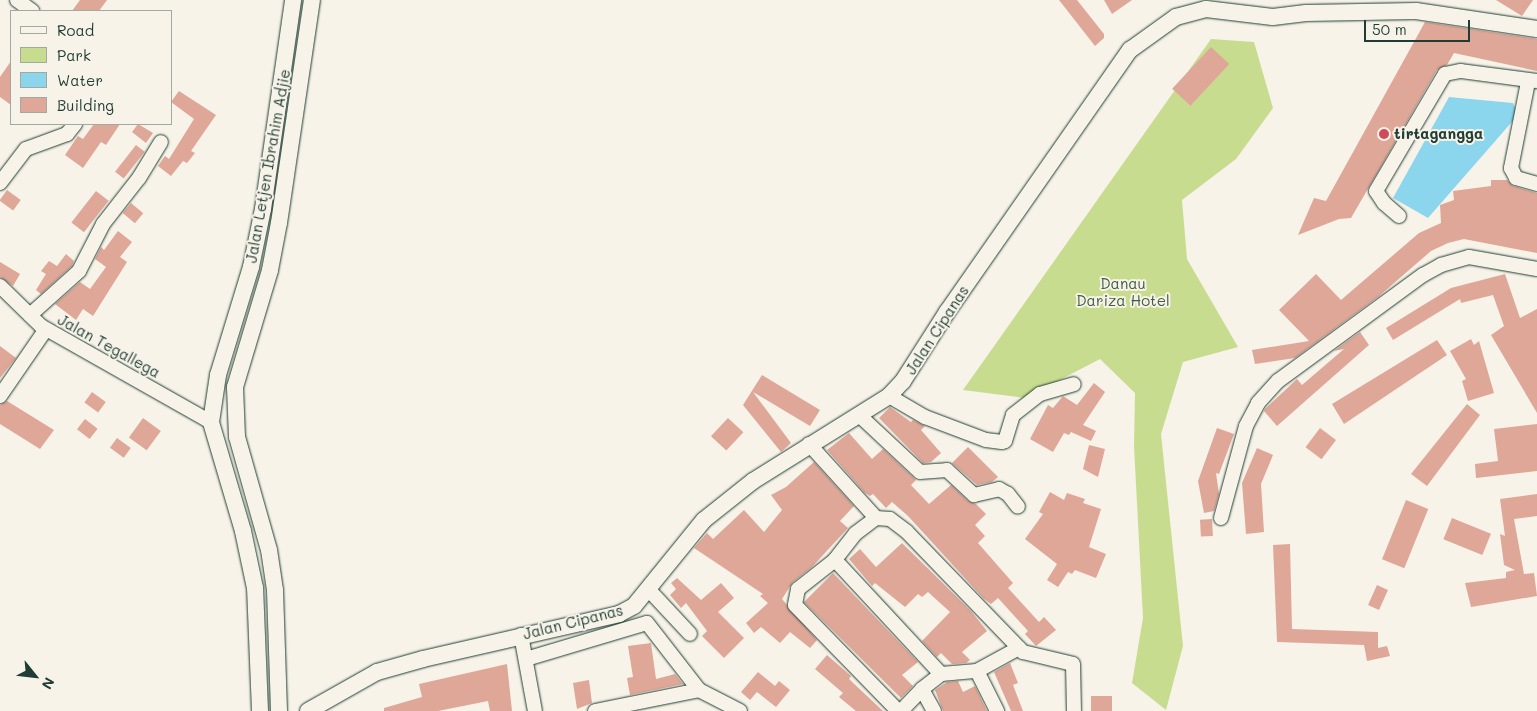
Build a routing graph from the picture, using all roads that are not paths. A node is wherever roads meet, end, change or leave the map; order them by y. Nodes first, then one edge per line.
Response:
1 (17, 0) edge
2 (293, 0) edge
3 (312, 0) edge
4 (31, 10) edge
5 (1537, 29) edge
6 (1532, 81) edge
7 (74, 125) edge
8 (161, 142) dead end
9 (0, 183) edge
10 (1537, 184) edge
11 (1399, 216) dead end
12 (251, 266) junction
13 (1537, 268) edge
14 (270, 270) junction
15 (0, 286) edge
16 (30, 315) junction
17 (46, 329) junction
18 (1074, 384) dead end
19 (0, 396) edge
20 (889, 396) junction
21 (859, 415) junction
22 (211, 422) junction
23 (809, 444) junction
24 (1018, 507) dead end
25 (876, 518) junction
26 (1221, 518) dead end
27 (835, 560) junction
28 (649, 590) junction
29 (690, 634) dead end
30 (521, 635) junction
31 (1019, 648) junction
32 (526, 659) junction
33 (976, 671) junction
34 (941, 674) junction
35 (922, 689) junction
36 (699, 690) junction
37 (735, 710) edge
38 (260, 711) edge
39 (279, 711) edge
40 (308, 711) edge
41 (535, 711) edge
42 (595, 711) edge
43 (900, 711) edge
44 (934, 711) edge
45 (997, 711) edge
46 (1074, 711) edge

1 - 4 street
2 - 12 street, Jalan Letjen Ibrahim Adjie
3 - 14 street, Jalan Letjen Ibrahim Adjie
5 - 20 street, Jalan Cipanas
6 - 10 street
6 - 11 street
7 - 9 street
8 - 16 street
12 - 14 street
12 - 22 street, Jalan Letjen Ibrahim Adjie
13 - 26 street
14 - 39 street, Jalan Letjen Ibrahim Adjie
15 - 16 street, Jalan Tegallega
16 - 17 street, Jalan Tegallega
17 - 19 street
17 - 22 street, Jalan Tegallega
18 - 20 street
20 - 21 street, Jalan Cipanas
21 - 23 street, Jalan Cipanas
21 - 24 street
22 - 38 street, Jalan Letjen Ibrahim Adjie
23 - 25 street
23 - 28 street, Jalan Cipanas
25 - 27 street
25 - 31 street
27 - 34 street
27 - 43 street
28 - 29 street
28 - 30 street, Jalan Cipanas
30 - 32 street
30 - 40 street, Jalan Cipanas
31 - 33 street
31 - 46 street
32 - 36 street
32 - 41 street
33 - 34 street
33 - 45 street
34 - 35 street
35 - 43 street
35 - 44 street
36 - 37 street
36 - 42 street

